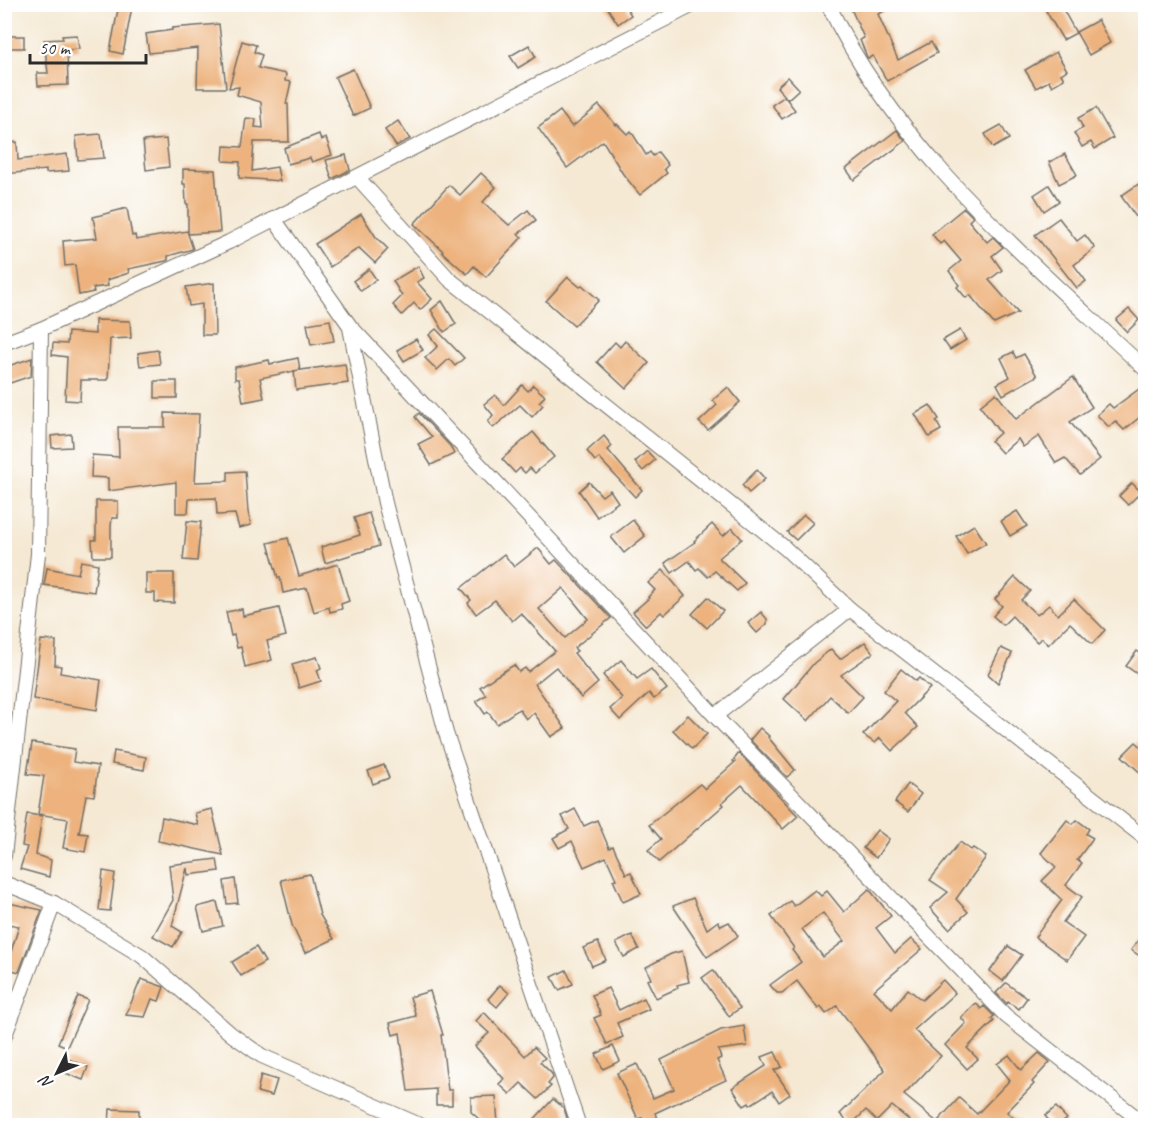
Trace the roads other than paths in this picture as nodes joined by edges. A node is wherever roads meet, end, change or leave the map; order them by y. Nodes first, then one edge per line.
1 (695, 4) edge
2 (828, 4) edge
3 (357, 177) junction
4 (274, 219) junction
5 (350, 326) junction
6 (41, 329) junction
7 (4, 343) edge
8 (1146, 370) edge
9 (850, 609) junction
10 (715, 716) junction
11 (1146, 839) edge
12 (4, 856) edge
13 (4, 884) edge
14 (54, 903) junction
15 (4, 1038) edge
16 (422, 1125) edge
17 (579, 1125) edge
18 (1146, 1125) edge

1 - 3 street
2 - 8 street
3 - 4 street
3 - 9 street
4 - 5 street
4 - 6 street
5 - 10 street
5 - 17 street
6 - 7 street
6 - 12 street
9 - 10 street
9 - 11 street
10 - 18 street
13 - 14 street
14 - 15 street
14 - 16 street

